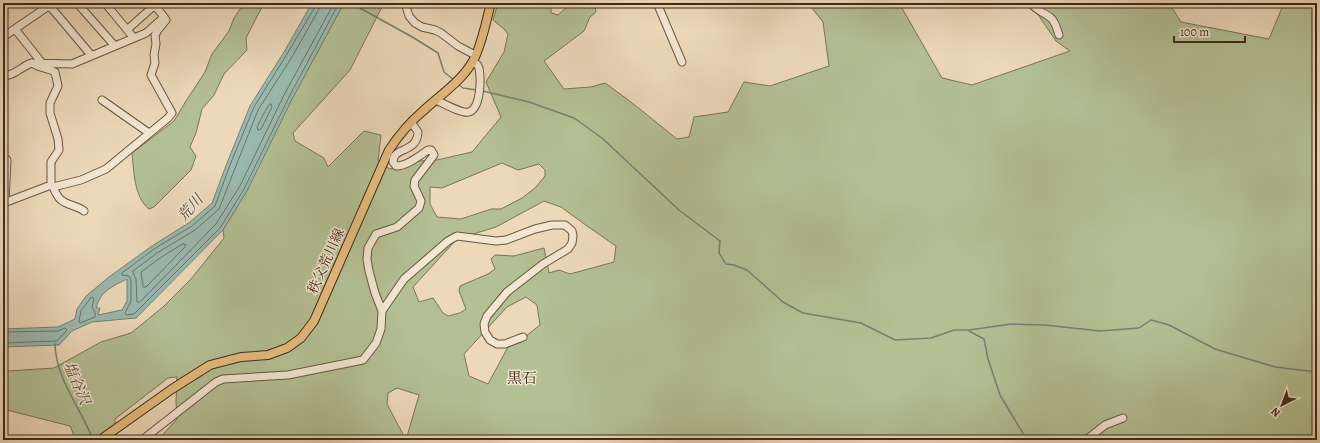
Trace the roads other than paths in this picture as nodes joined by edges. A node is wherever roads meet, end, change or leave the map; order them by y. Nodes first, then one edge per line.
1 (77, 3) edge
2 (105, 3) edge
3 (405, 3) edge
4 (491, 3) edge
5 (657, 3) edge
6 (1031, 3) edge
7 (51, 4) edge
8 (155, 4) edge
9 (164, 17) junction
10 (15, 29) junction
11 (128, 29) junction
12 (1059, 35) dead end
13 (3, 37) edge
14 (133, 37) junction
15 (114, 45) junction
16 (91, 55) junction
17 (474, 58) junction
18 (32, 62) junction
19 (682, 62) dead end
20 (42, 63) junction
21 (3, 75) edge
22 (102, 100) dead end
23 (436, 100) junction
24 (411, 122) junction
25 (148, 134) junction
26 (5, 158) dead end
27 (52, 186) junction
28 (4, 202) edge
29 (84, 211) dead end
30 (382, 311) junction
31 (523, 337) dead end
32 (1123, 418) dead end
33 (102, 439) edge
34 (142, 440) edge
35 (1086, 440) edge

1 - 15 street
2 - 11 street
3 - 17 street
4 - 17 main road, 秩父荒川線
5 - 19 street
6 - 12 street
7 - 10 street
7 - 16 street
8 - 9 street
8 - 11 street
9 - 14 street
9 - 25 street
10 - 13 street
10 - 20 street
11 - 14 street
14 - 15 street
15 - 16 street
16 - 20 street
17 - 23 main road, 秩父荒川線
17 - 23 street
18 - 20 street
18 - 21 street
18 - 27 street
22 - 25 street
23 - 24 main road, 秩父荒川線
24 - 30 street
24 - 33 main road, 秩父荒川線
25 - 27 street
26 - 28 street
27 - 28 street
27 - 29 street
30 - 31 street
30 - 34 street
32 - 35 street

